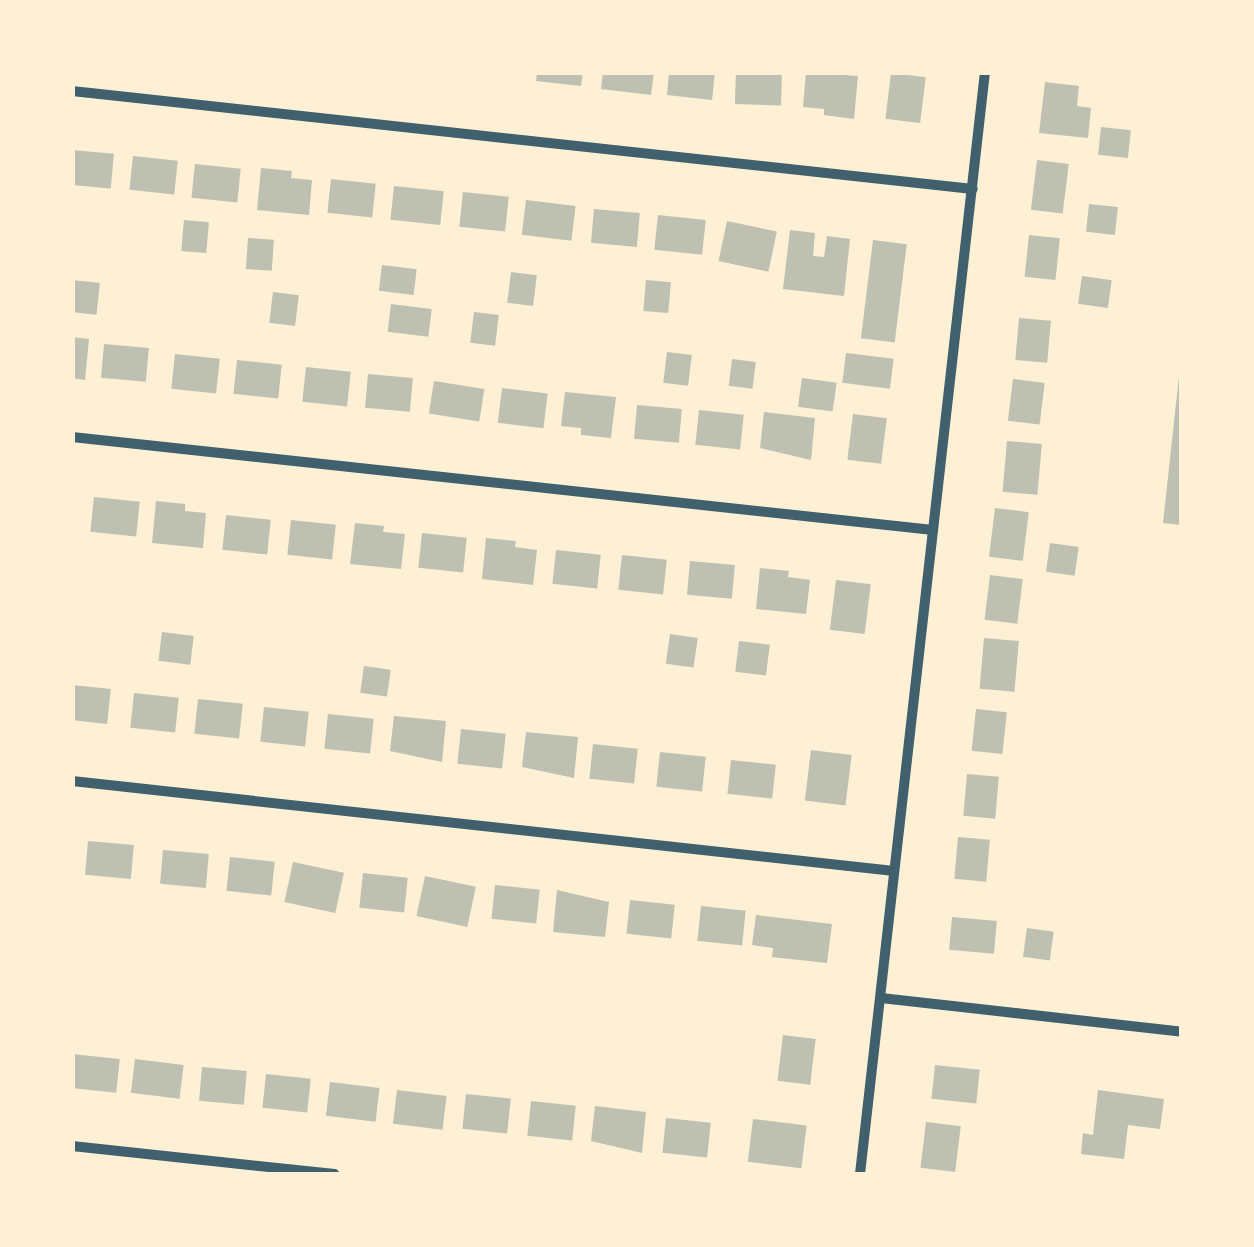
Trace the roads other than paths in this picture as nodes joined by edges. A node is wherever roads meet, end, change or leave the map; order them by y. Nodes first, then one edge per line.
1 (984, 72) edge
2 (72, 91) edge
3 (973, 188) junction
4 (72, 437) edge
5 (932, 530) junction
6 (72, 781) edge
7 (894, 871) junction
8 (881, 998) junction
9 (1182, 1032) edge
10 (72, 1146) edge
11 (334, 1174) edge
12 (860, 1174) edge

1 - 3 street
2 - 3 street
3 - 5 street
4 - 5 street
5 - 7 street
6 - 7 street
7 - 8 street
8 - 9 street
8 - 12 street
10 - 11 street

